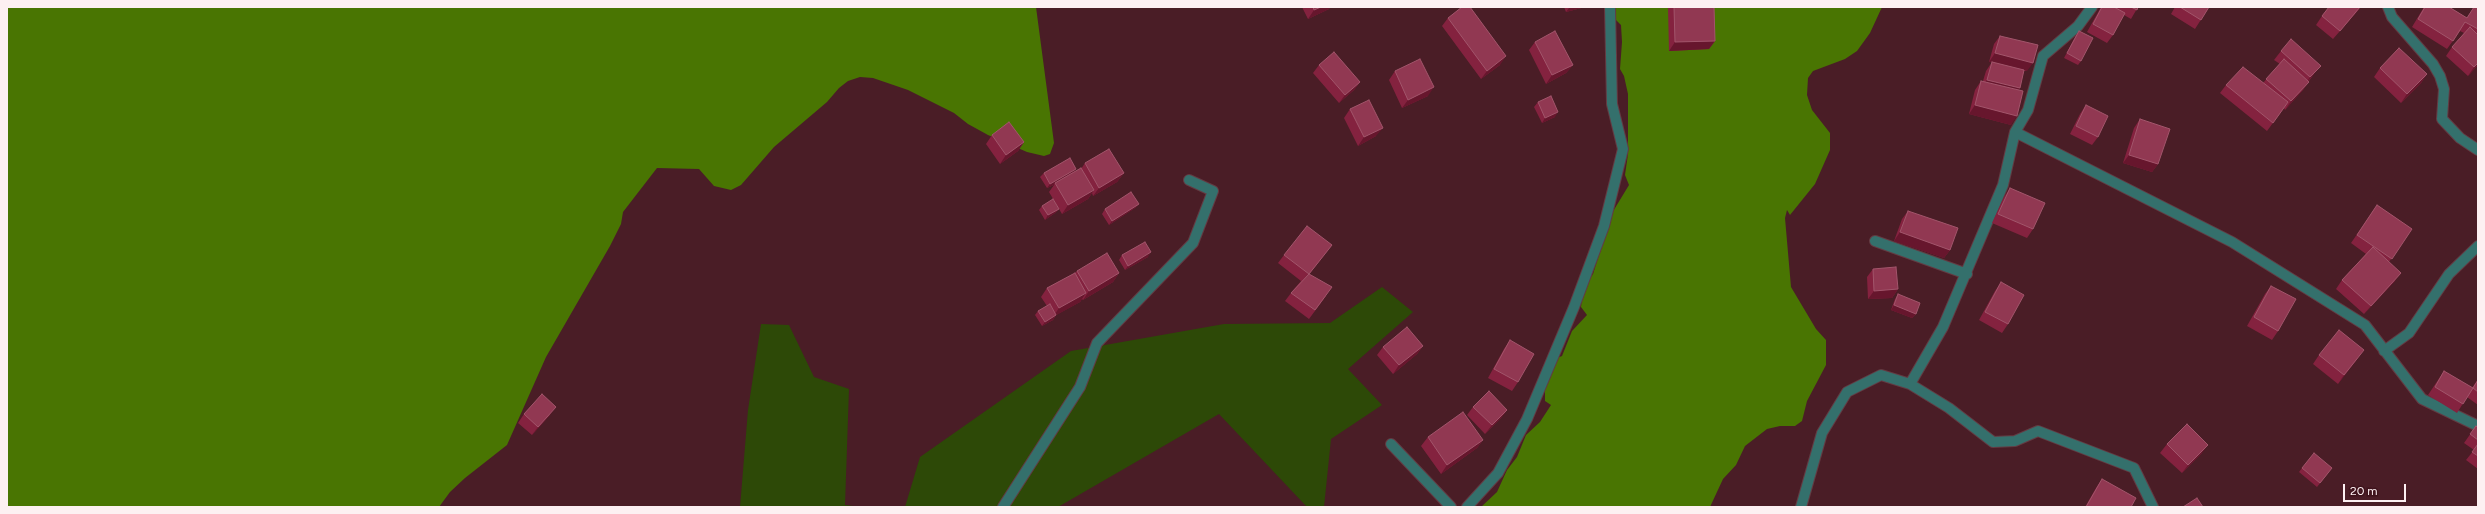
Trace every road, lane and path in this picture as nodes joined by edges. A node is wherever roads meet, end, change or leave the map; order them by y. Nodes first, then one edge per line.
1 (1610, 7) edge
2 (2092, 7) edge
3 (2388, 7) edge
4 (2015, 132) junction
5 (2478, 150) edge
6 (1189, 180) dead end
7 (1874, 241) dead end
8 (2478, 246) edge
9 (1967, 274) junction
10 (2384, 351) junction
11 (1910, 384) junction
12 (2478, 426) edge
13 (1391, 444) dead end
14 (1003, 507) edge
15 (1451, 507) edge
16 (1466, 507) edge
17 (1801, 507) edge
18 (2153, 507) edge

1 - 16 street
2 - 4 street
3 - 5 street
4 - 9 street
4 - 10 street
6 - 14 street
7 - 9 street
8 - 10 street
9 - 11 street
10 - 12 street
11 - 17 street
11 - 18 street
13 - 15 street

